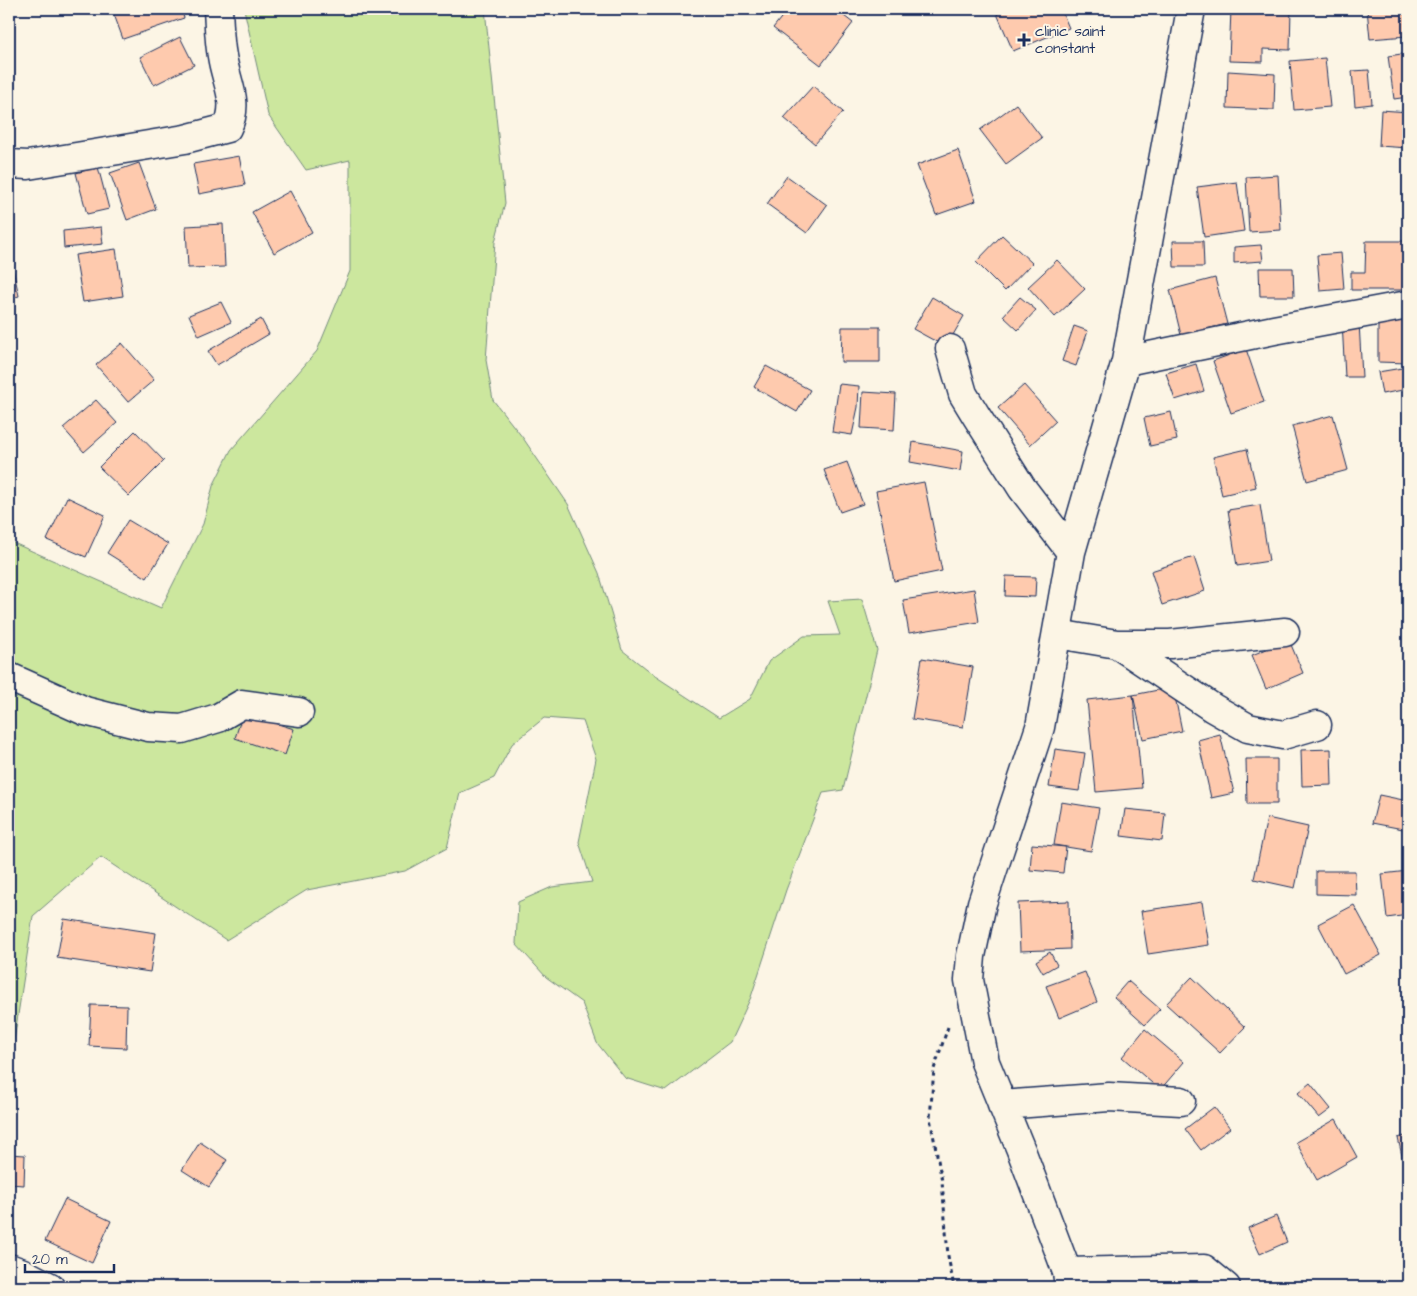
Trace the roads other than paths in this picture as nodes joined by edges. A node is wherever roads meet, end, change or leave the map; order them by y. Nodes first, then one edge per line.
1 (218, 9) edge
2 (1191, 9) edge
3 (9, 164) edge
4 (1408, 305) edge
5 (950, 349) dead end
6 (1126, 360) junction
7 (1071, 552) junction
8 (1285, 632) dead end
9 (1057, 634) junction
10 (1117, 644) junction
11 (9, 677) edge
12 (298, 712) dead end
13 (1317, 726) dead end
14 (1181, 1101) dead end
15 (1002, 1105) junction
16 (9, 1268) edge
17 (1068, 1280) edge
18 (50, 1287) edge
19 (1226, 1287) edge

1 - 3 street
2 - 6 street
4 - 6 street
5 - 7 street
6 - 7 street
7 - 9 street
8 - 10 street
9 - 10 street
9 - 15 street
10 - 13 street
11 - 12 street
14 - 15 street
15 - 17 street
16 - 18 street
17 - 19 street

